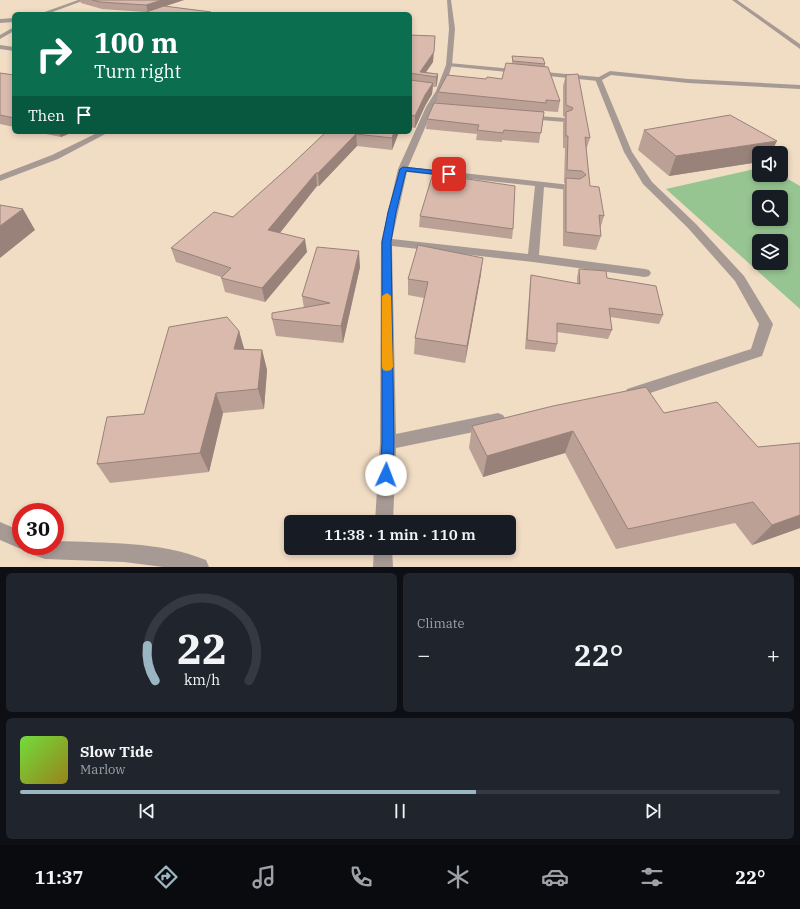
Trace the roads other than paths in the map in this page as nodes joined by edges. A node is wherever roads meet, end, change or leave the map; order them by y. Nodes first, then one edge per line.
1 (83, 0) edge
2 (449, 0) edge
3 (734, 0) edge
4 (48, 12) edge
5 (12, 20) edge
6 (0, 21) edge
7 (12, 30) edge
8 (0, 37) edge
9 (0, 47) edge
10 (800, 47) edge
11 (12, 49) edge
12 (449, 65) junction
13 (598, 79) junction
14 (800, 87) edge
15 (520, 116) edge
16 (565, 120) edge
17 (101, 134) edge
18 (403, 169) junction
19 (0, 178) edge
20 (540, 184) junction
21 (576, 188) edge
22 (386, 242) junction
23 (533, 258) junction
24 (645, 273) dead end
25 (624, 394) edge
26 (510, 418) edge
27 (388, 443) junction
28 (384, 515) edge
29 (0, 531) edge
30 (12, 536) edge
31 (64, 551) edge
32 (383, 555) edge
33 (199, 567) edge
34 (383, 567) edge

1 - 4 street
2 - 12 street
3 - 10 street
5 - 6 street
7 - 8 street
9 - 11 street
12 - 13 street
12 - 18 street
13 - 14 street
13 - 25 street
15 - 16 street
17 - 19 street
18 - 20 street
18 - 22 street
20 - 21 street
20 - 23 street
22 - 23 street
22 - 27 street
23 - 24 street
26 - 27 street
27 - 28 street
29 - 30 street
31 - 33 street
32 - 34 street

